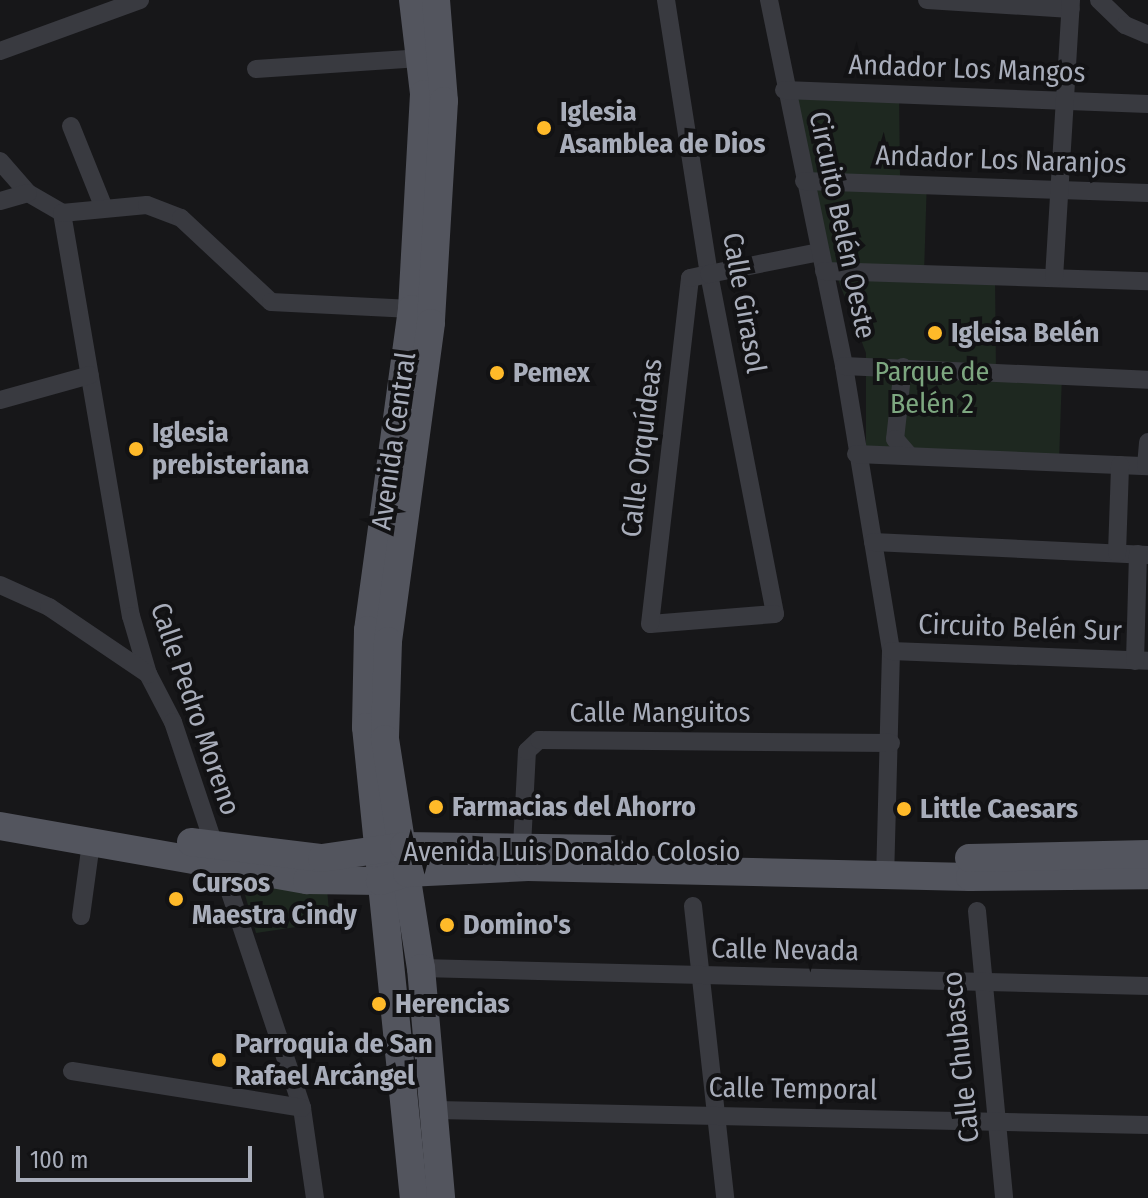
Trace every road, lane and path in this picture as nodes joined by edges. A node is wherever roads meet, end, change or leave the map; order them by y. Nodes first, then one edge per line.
1 (140, 0) edge
2 (413, 0) edge
3 (436, 0) edge
4 (666, 0) edge
5 (769, 0) edge
6 (927, 0) edge
7 (1099, 0) edge
8 (1071, 5) edge
9 (1148, 35) edge
10 (0, 51) edge
11 (420, 58) junction
12 (256, 69) dead end
13 (784, 90) junction
14 (1065, 101) junction
15 (1148, 104) edge
16 (71, 126) dead end
17 (0, 161) edge
18 (804, 181) junction
19 (1059, 188) junction
20 (28, 193) junction
21 (1148, 193) edge
22 (0, 201) edge
23 (104, 208) junction
24 (62, 213) junction
25 (822, 262) junction
26 (709, 274) junction
27 (1054, 278) junction
28 (1148, 281) edge
29 (412, 309) junction
30 (844, 366) junction
31 (903, 367) junction
32 (90, 375) junction
33 (1148, 380) edge
34 (0, 400) edge
35 (1148, 442) edge
36 (856, 454) junction
37 (908, 454) junction
38 (1120, 465) junction
39 (1147, 466) edge
40 (873, 542) junction
41 (1117, 553) junction
42 (1143, 554) edge
43 (0, 585) edge
44 (650, 624) joint
45 (891, 651) junction
46 (1141, 661) edge
47 (148, 674) junction
48 (891, 743) junction
49 (0, 807) edge
50 (0, 826) edge
51 (91, 843) junction
52 (522, 846) junction
53 (1148, 854) edge
54 (215, 856) junction
55 (392, 864) junction
56 (885, 866) junction
57 (1148, 875) edge
58 (693, 906) dead end
59 (977, 911) dead end
60 (81, 916) dead end
61 (421, 968) junction
62 (700, 975) junction
63 (981, 982) junction
64 (1148, 986) edge
65 (72, 1071) dead end
66 (302, 1108) junction
67 (436, 1110) junction
68 (716, 1115) junction
69 (996, 1122) junction
70 (1148, 1125) edge
71 (315, 1198) edge
72 (414, 1198) edge
73 (441, 1198) edge
74 (725, 1198) edge
75 (1004, 1198) edge

1 - 10 street
2 - 11 main road, Avenida Central
3 - 55 main road, Avenida Central
4 - 26 street, Calle Girasol
5 - 13 street, Circuito Belén Oeste
6 - 8 street
7 - 9 street
8 - 14 street
11 - 12 street
11 - 29 main road, Avenida Central
13 - 14 street, Andador Los Mangos
13 - 18 street, Circuito Belén Oeste
14 - 15 street, Andador Los Mangos
14 - 19 street
16 - 23 street
17 - 20 street
18 - 19 street, Andador Los Naranjos
18 - 25 street, Circuito Belén Oeste
19 - 21 street, Andador Los Naranjos
19 - 27 street
20 - 22 street
20 - 24 street
23 - 24 street
23 - 29 street
24 - 32 street, Calle Pedro Moreno
25 - 26 street
25 - 27 street
25 - 30 street, Circuito Belén Oeste
26 - 44 street, Calle Orquídeas
26 - 44 street, Calle Girasol
27 - 28 street
29 - 55 main road, Avenida Central
30 - 31 street
30 - 36 street, Circuito Belén Oeste
31 - 33 street
31 - 37 street
32 - 34 street
32 - 47 street, Calle Pedro Moreno
35 - 39 street
36 - 37 street
36 - 40 street, Circuito Belén Oeste
37 - 38 street
38 - 39 street
38 - 41 street
40 - 41 street
40 - 45 street, Circuito Belén Oeste
41 - 42 street
42 - 46 street
43 - 47 street
45 - 46 street, Circuito Belén Sur
45 - 48 street, Circuito Belén Oeste
47 - 54 street, Calle Pedro Moreno
48 - 52 street, Calle Manguitos
48 - 56 street, Circuito Belén Oeste
49 - 54 main road, Avenida Luis Donaldo Colosio
50 - 51 main road
51 - 54 main road
51 - 60 street
52 - 55 main road, Avenida Luis Donaldo Colosio
52 - 56 main road, Avenida Luis Donaldo Colosio
53 - 56 main road, Avenida Luis Donaldo Colosio
54 - 55 main road, Avenida Luis Donaldo Colosio
54 - 66 street, Calle Pedro Moreno
55 - 56 main road
55 - 61 main road
55 - 72 main road
56 - 57 main road
58 - 62 street
59 - 63 street, Calle Chubasco
61 - 62 street, Calle Nevada
61 - 67 main road
62 - 63 street, Calle Nevada
62 - 68 street
63 - 64 street, Calle Nevada
63 - 69 street, Calle Chubasco
65 - 66 street
66 - 71 street, Calle Pedro Moreno
67 - 68 street, Calle Temporal
67 - 73 main road
68 - 69 street, Calle Temporal
68 - 74 street
69 - 70 street, Calle Temporal
69 - 75 street, Calle Chubasco

